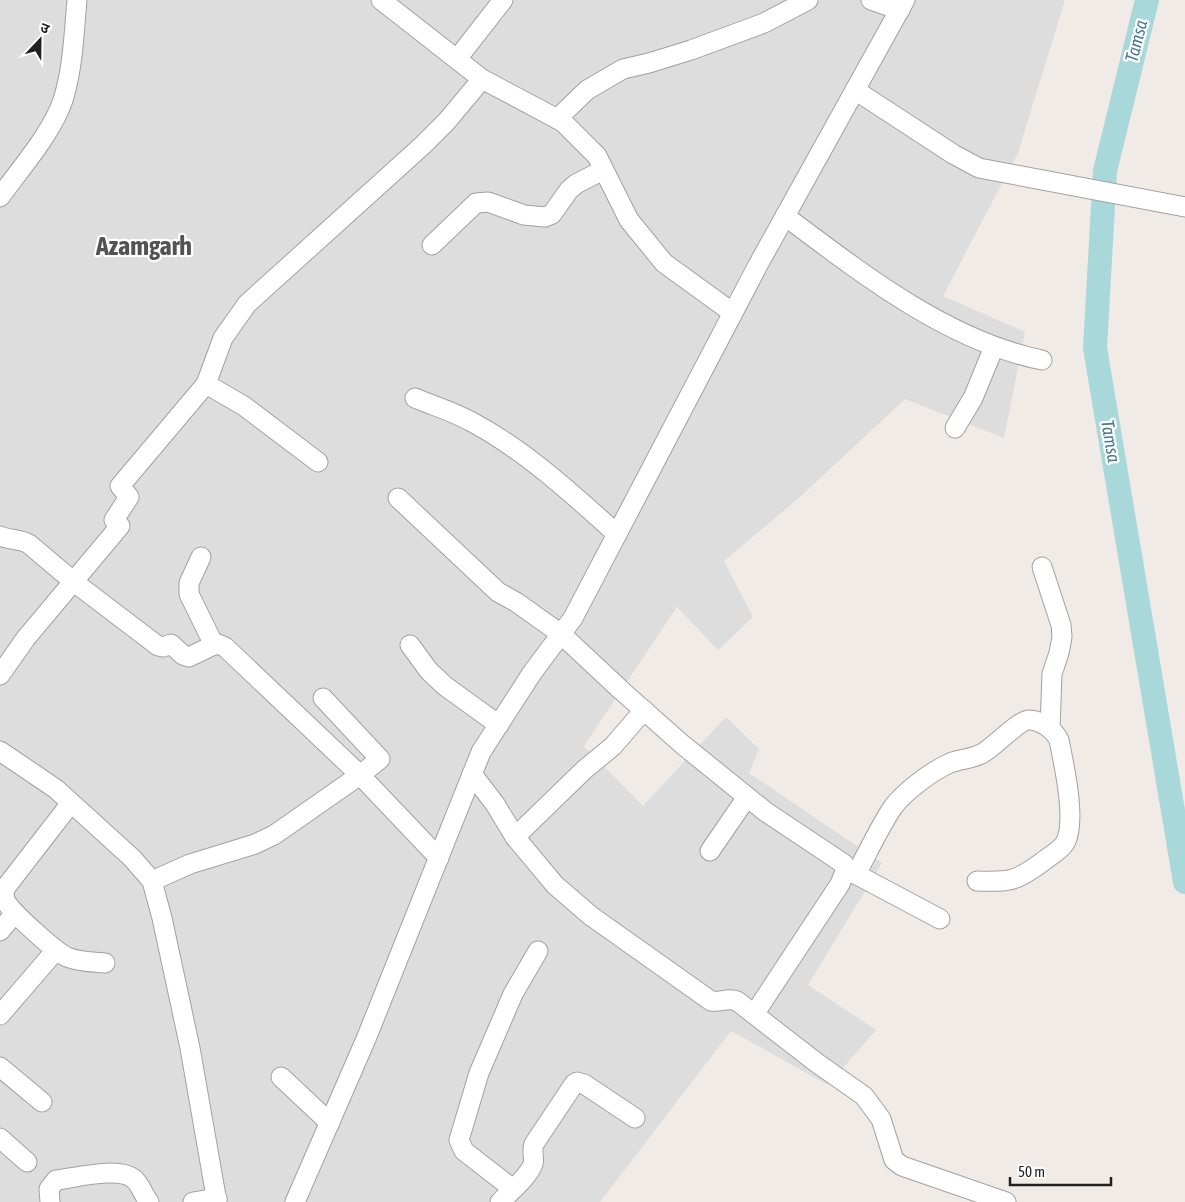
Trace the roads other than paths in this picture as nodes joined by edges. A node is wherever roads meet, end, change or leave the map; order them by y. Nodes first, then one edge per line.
1 (77, 0) edge
2 (381, 0) edge
3 (503, 0) edge
4 (808, 0) edge
5 (871, 0) edge
6 (902, 5) edge
7 (457, 59) junction
8 (482, 79) junction
9 (855, 90) junction
10 (557, 118) junction
11 (603, 170) junction
12 (0, 197) edge
13 (1185, 207) edge
14 (785, 216) junction
15 (432, 245) dead end
16 (733, 313) junction
17 (994, 346) junction
18 (1042, 360) dead end
19 (206, 384) junction
20 (415, 398) dead end
21 (956, 428) dead end
22 (318, 462) dead end
23 (398, 498) dead end
24 (617, 534) junction
25 (0, 536) edge
26 (201, 557) dead end
27 (1042, 567) dead end
28 (74, 582) junction
29 (561, 634) junction
30 (214, 645) junction
31 (410, 645) dead end
32 (0, 675) edge
33 (323, 698) dead end
34 (644, 710) junction
35 (499, 725) junction
36 (1050, 728) junction
37 (0, 751) edge
38 (472, 774) junction
39 (360, 775) junction
40 (747, 797) junction
41 (71, 803) junction
42 (515, 837) junction
43 (710, 851) dead end
44 (439, 858) junction
45 (851, 871) junction
46 (152, 881) junction
47 (976, 881) dead end
48 (16, 913) junction
49 (940, 919) dead end
50 (0, 931) edge
51 (56, 950) junction
52 (538, 952) dead end
53 (105, 962) dead end
54 (755, 1013) junction
55 (0, 1015) edge
56 (4, 1077) edge
57 (281, 1078) dead end
58 (42, 1102) dead end
59 (634, 1118) dead end
60 (330, 1123) junction
61 (0, 1138) edge
62 (27, 1162) dead end
63 (506, 1196) edge
64 (217, 1200) edge
65 (50, 1202) edge
66 (149, 1202) edge
67 (192, 1202) edge
68 (295, 1202) edge
69 (1006, 1202) edge

1 - 12 street
2 - 7 street
3 - 7 street
4 - 10 street
5 - 6 street
6 - 9 street
7 - 8 street
8 - 10 street
8 - 19 street
9 - 13 street
9 - 14 street
10 - 11 street
11 - 15 street
11 - 16 street
14 - 16 street
14 - 17 street
16 - 24 street
17 - 18 street
17 - 21 street
19 - 22 street
19 - 28 street
20 - 24 street
23 - 29 street
24 - 29 street
25 - 28 street
26 - 30 street
27 - 36 street
28 - 30 street
28 - 32 street
29 - 34 street
29 - 35 street
30 - 39 street
31 - 35 street
33 - 39 street
34 - 40 street
34 - 42 street
35 - 38 street
36 - 45 street
36 - 47 street
37 - 41 street
38 - 42 street
38 - 44 street
39 - 44 street
39 - 46 street
40 - 43 street
40 - 45 street
41 - 46 street
41 - 48 street
42 - 54 street
44 - 60 street
45 - 49 street
45 - 54 street
46 - 64 street
48 - 50 street
48 - 51 street
51 - 53 street
51 - 55 street
52 - 63 street
54 - 69 street
56 - 58 street
57 - 60 street
59 - 63 street
60 - 68 street
61 - 62 street
64 - 67 street
65 - 66 street

